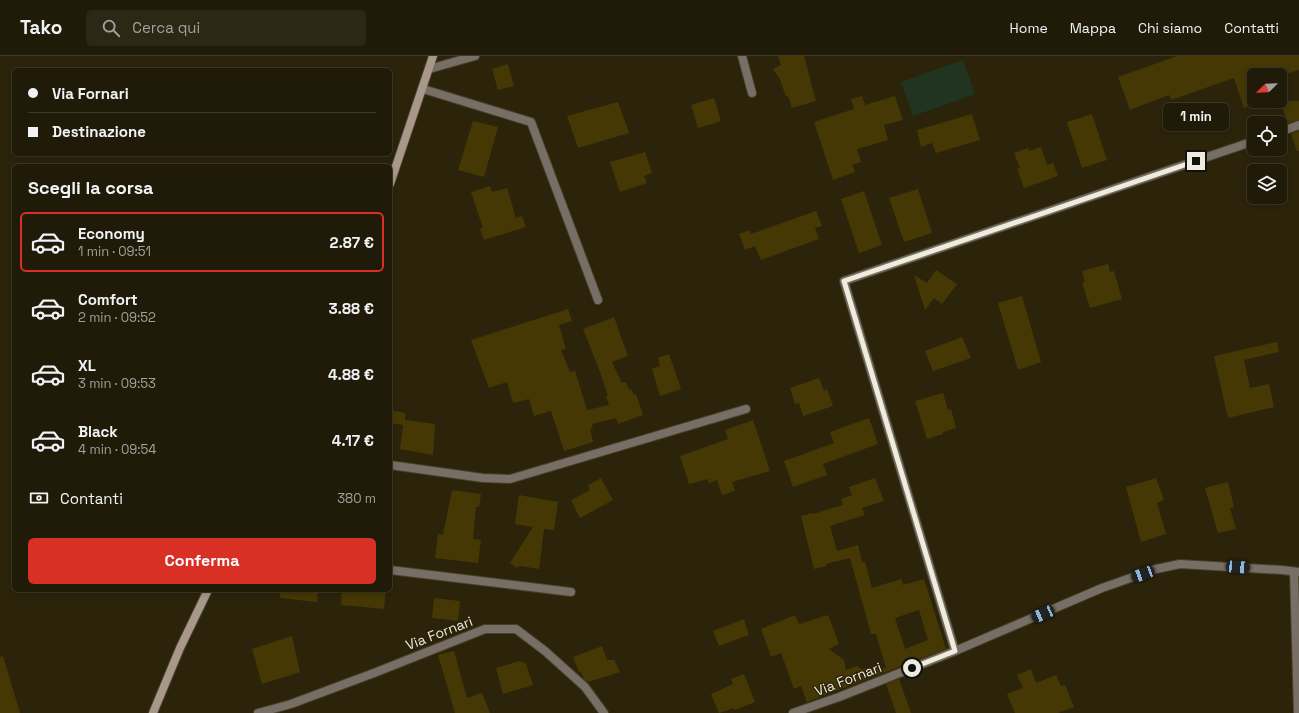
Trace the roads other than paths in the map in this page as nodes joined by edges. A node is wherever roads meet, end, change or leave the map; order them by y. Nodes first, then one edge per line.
1 (433, 56) edge
2 (475, 56) edge
3 (742, 56) edge
4 (429, 69) junction
5 (423, 89) junction
6 (752, 93) dead end
7 (1299, 125) edge
8 (1287, 129) edge
9 (1247, 143) edge
10 (392, 178) edge
11 (598, 300) dead end
12 (746, 408) dead end
13 (392, 465) edge
14 (392, 570) edge
15 (1297, 572) edge
16 (207, 592) edge
17 (571, 592) dead end
18 (955, 651) junction
19 (154, 713) edge
20 (258, 713) edge
21 (604, 713) edge
22 (792, 713) edge
23 (1298, 713) edge

1 - 4 street
2 - 4 street
3 - 6 street
4 - 5 street
5 - 10 street
5 - 11 street
7 - 8 street
9 - 18 street
12 - 13 street
14 - 17 street
15 - 18 street, Via Fornari
15 - 23 street
16 - 19 street
18 - 22 street, Via Fornari
20 - 21 street, Via Fornari

